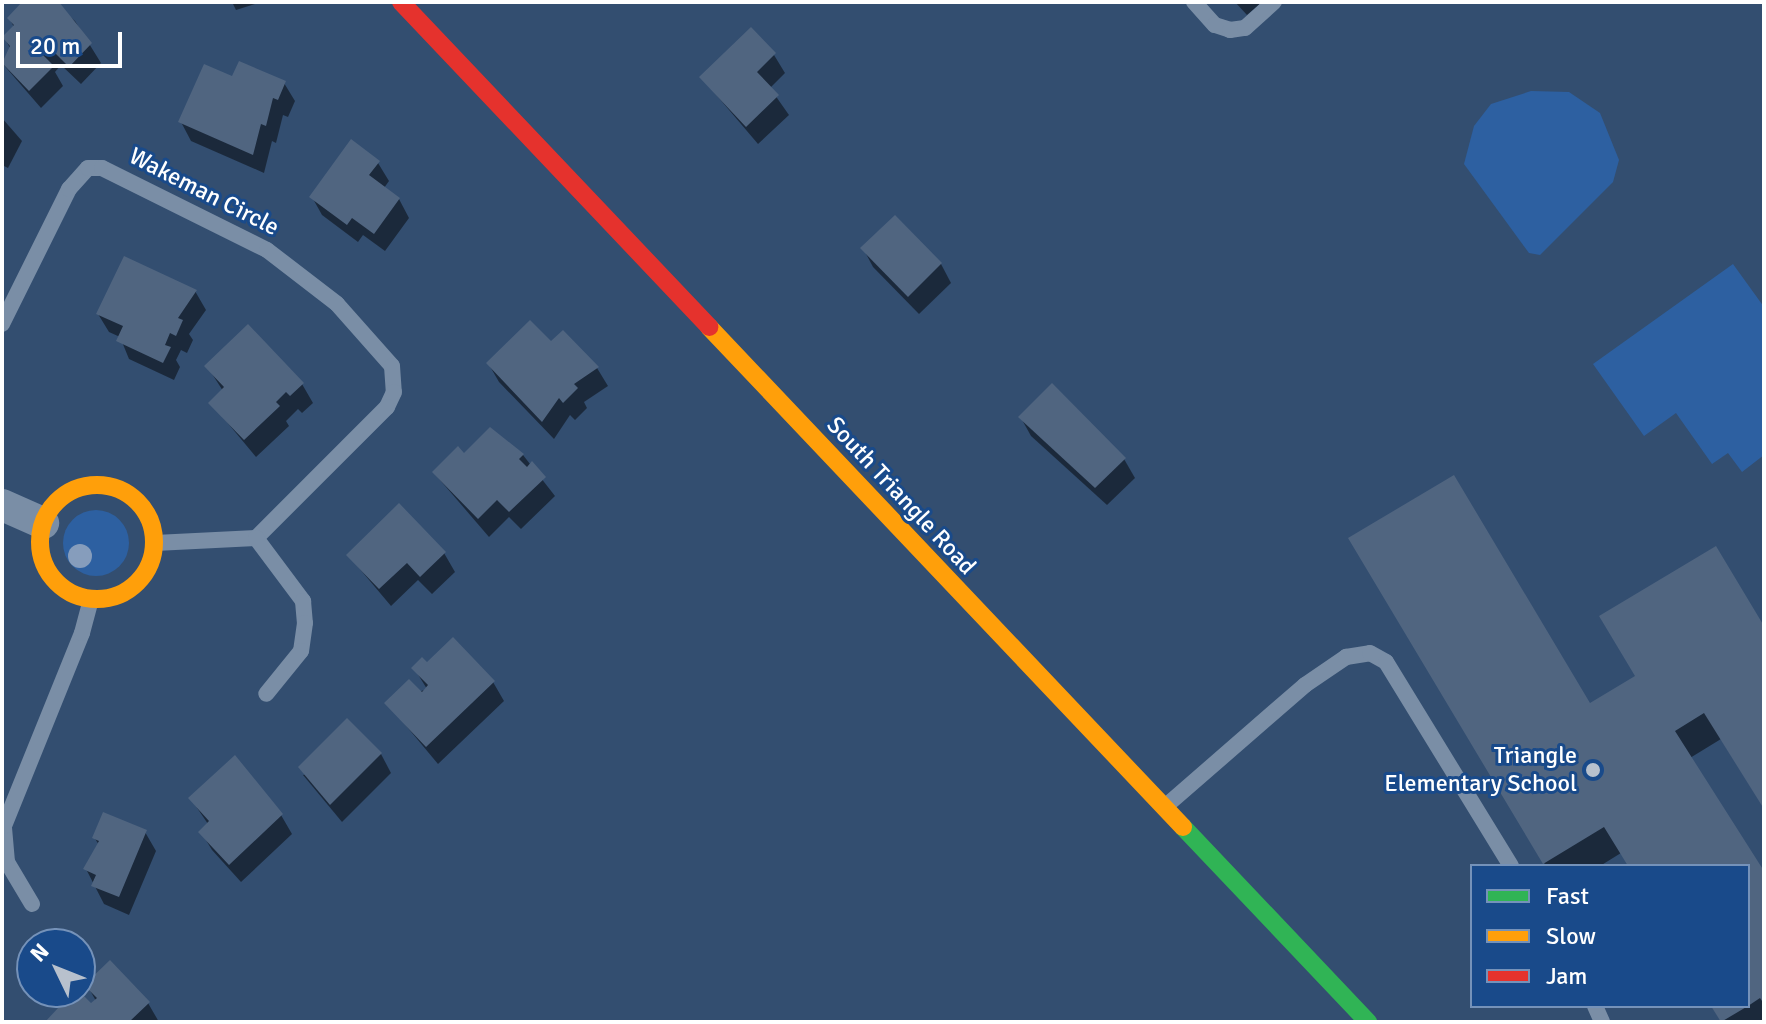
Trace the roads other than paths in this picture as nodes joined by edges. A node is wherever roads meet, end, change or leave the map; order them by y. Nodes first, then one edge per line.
1 (401, 2) edge
2 (1194, 2) edge
3 (1274, 2) edge
4 (2, 324) edge
5 (2, 505) edge
6 (43, 523) junction
7 (256, 538) junction
8 (155, 543) junction
9 (91, 599) junction
10 (266, 694) dead end
11 (1164, 807) junction
12 (1510, 864) edge
13 (32, 904) dead end
14 (1368, 1022) edge

1 - 11 street, South Triangle Road
2 - 3 lane
4 - 7 lane, Wakeman Circle
5 - 6 street
6 - 8 street
6 - 9 street
7 - 8 lane
7 - 10 lane
8 - 9 street
9 - 13 lane
11 - 12 lane
11 - 14 street, South Triangle Road

